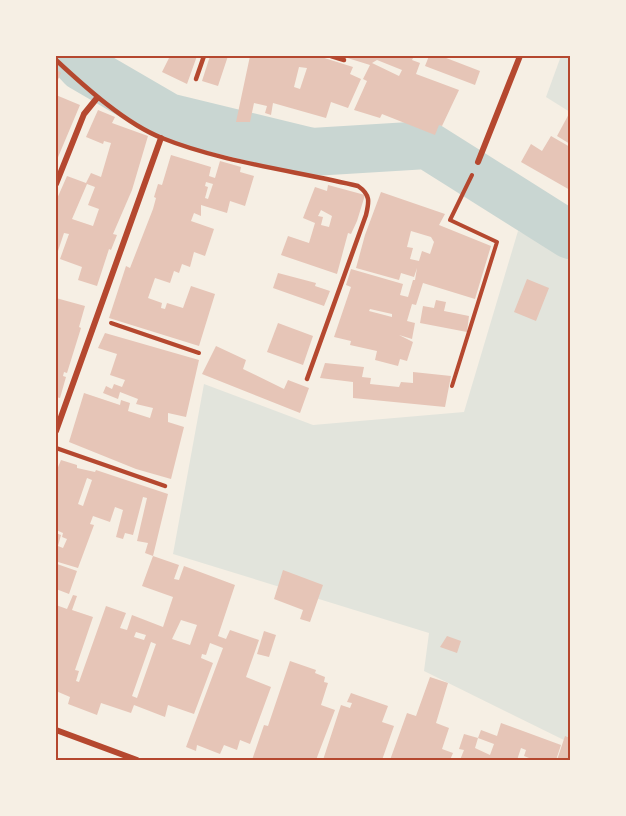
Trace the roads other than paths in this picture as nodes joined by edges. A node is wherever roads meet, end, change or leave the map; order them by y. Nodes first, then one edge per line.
1 (204, 56) edge
2 (331, 56) edge
3 (520, 56) edge
4 (56, 60) edge
5 (344, 60) dead end
6 (196, 79) dead end
7 (97, 98) junction
8 (161, 138) junction
9 (478, 162) dead end
10 (56, 184) edge
11 (307, 379) dead end
12 (59, 413) edge
13 (56, 431) edge
14 (56, 448) edge
15 (165, 486) dead end
16 (56, 730) edge
17 (137, 760) edge

1 - 6 lane
2 - 5 lane
3 - 9 street
4 - 7 lane
7 - 8 lane
7 - 10 street
8 - 11 lane
8 - 12 street
12 - 13 street
14 - 15 lane
16 - 17 street

